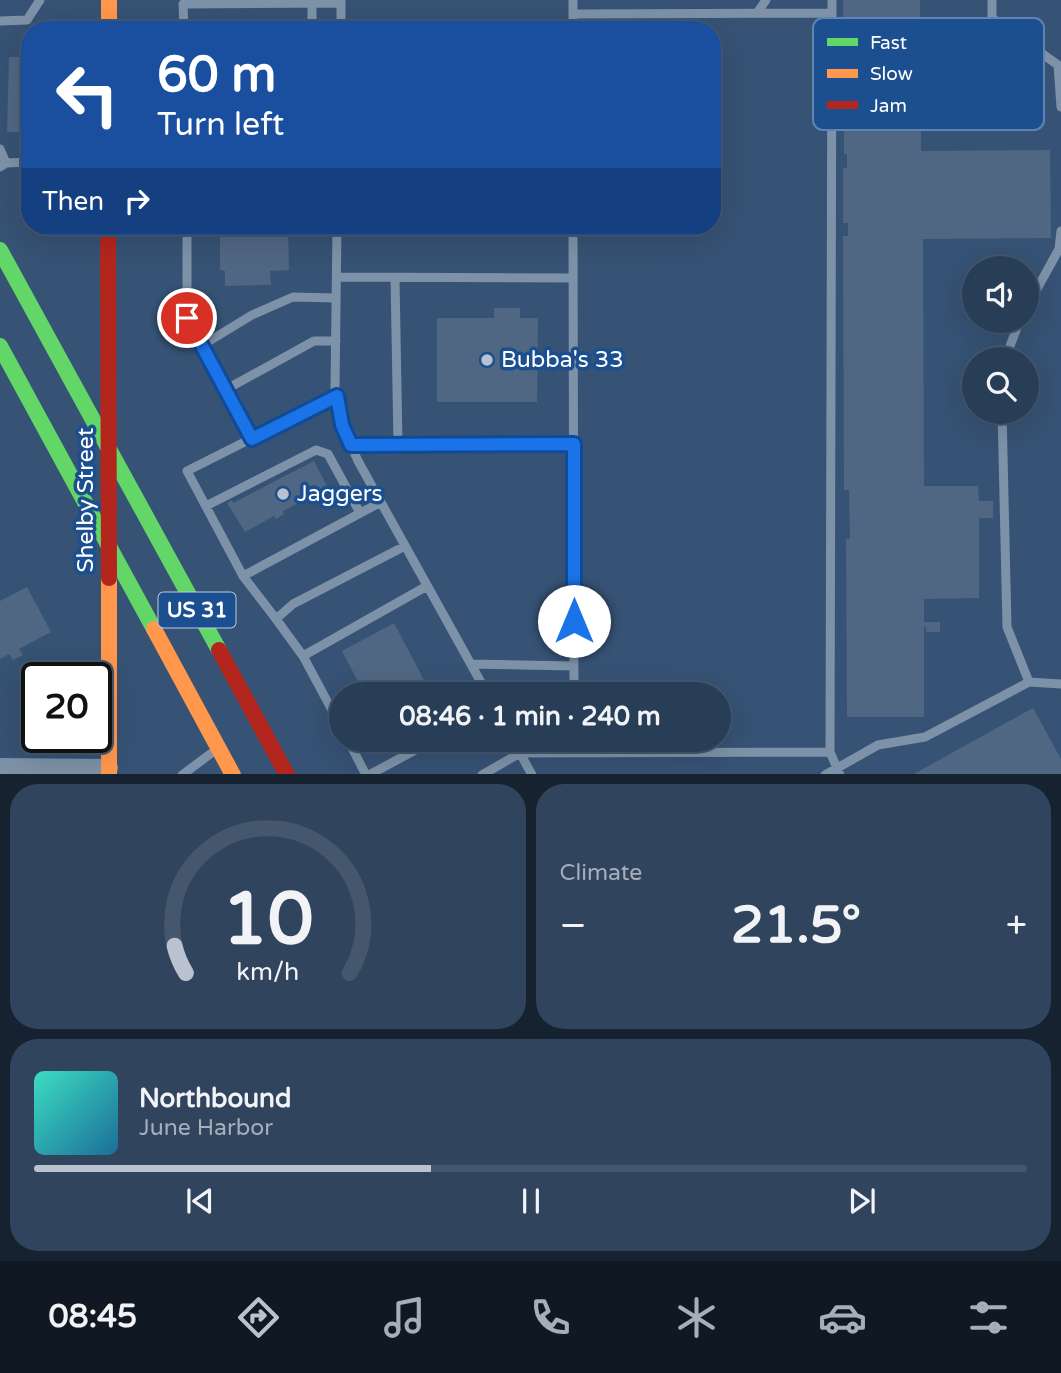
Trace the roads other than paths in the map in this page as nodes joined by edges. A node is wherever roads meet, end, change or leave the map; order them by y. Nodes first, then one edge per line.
1 (40, 0) edge
2 (109, 0) edge
3 (573, 0) edge
4 (766, 0) edge
5 (832, 0) edge
6 (992, 0) edge
7 (341, 1) edge
8 (312, 3) junction
9 (757, 13) junction
10 (832, 13) junction
11 (573, 14) junction
12 (832, 18) edge
13 (992, 18) edge
14 (0, 20) edge
15 (108, 21) edge
16 (184, 21) edge
17 (312, 21) edge
18 (341, 21) edge
19 (573, 21) edge
20 (1044, 54) edge
21 (1061, 107) edge
22 (832, 130) edge
23 (0, 149) edge
24 (21, 163) edge
25 (3, 165) edge
26 (1061, 231) edge
27 (108, 235) edge
28 (187, 235) edge
29 (337, 235) edge
30 (573, 235) edge
31 (0, 250) edge
32 (337, 277) junction
33 (395, 278) junction
34 (573, 278) junction
35 (1039, 285) edge
36 (337, 298) junction
37 (336, 341) junction
38 (0, 346) edge
39 (201, 346) junction
40 (225, 390) junction
41 (337, 396) junction
42 (1002, 424) edge
43 (252, 439) junction
44 (574, 444) junction
45 (351, 445) junction
46 (398, 445) junction
47 (108, 446) junction
48 (381, 502) junction
49 (206, 506) junction
50 (360, 513) junction
51 (405, 546) junction
52 (109, 547) junction
53 (243, 576) junction
54 (427, 586) junction
55 (276, 619) junction
56 (303, 656) junction
57 (471, 664) junction
58 (574, 666) junction
59 (481, 682) edge
60 (574, 682) edge
61 (1029, 682) junction
62 (1061, 684) edge
63 (329, 705) edge
64 (218, 748) junction
65 (355, 752) edge
66 (411, 752) edge
67 (520, 752) joint
68 (731, 752) edge
69 (830, 752) junction
70 (0, 767) edge
71 (109, 771) edge
72 (838, 771) edge
73 (183, 774) edge
74 (232, 774) edge
75 (286, 774) edge
76 (367, 774) edge
77 (370, 774) edge
78 (484, 774) edge
79 (531, 774) edge

1 - 14 lane
2 - 15 main road
3 - 11 lane
4 - 9 lane
5 - 10 lane
6 - 13 lane
7 - 8 lane
7 - 18 lane
8 - 16 lane
8 - 17 lane
9 - 10 lane
9 - 11 lane
10 - 12 lane
11 - 19 lane
20 - 21 lane
22 - 69 lane
23 - 25 lane
24 - 25 lane
26 - 35 lane
27 - 47 main road, Shelby Street
28 - 39 lane
29 - 32 lane
30 - 34 lane
31 - 47 main road, US 31
32 - 33 lane
32 - 36 lane
33 - 34 lane
33 - 46 lane
34 - 44 lane
36 - 37 lane
36 - 39 lane
37 - 40 lane
37 - 41 lane
38 - 52 main road, US 31
39 - 40 lane
40 - 43 lane
41 - 43 lane
41 - 45 lane
42 - 61 lane
43 - 49 lane
44 - 46 lane
44 - 58 lane
45 - 46 lane
45 - 48 lane
47 - 52 main road, Shelby Street
47 - 75 main road, US 31
48 - 50 lane
48 - 51 lane
49 - 50 lane
49 - 53 lane
50 - 53 lane
51 - 54 lane
51 - 55 lane
52 - 64 main road, US 31
52 - 71 main road, Shelby Street
53 - 55 lane
54 - 56 lane
54 - 57 lane
55 - 56 lane
56 - 63 lane
57 - 58 lane
57 - 59 lane
58 - 60 lane
61 - 62 lane
61 - 72 lane
64 - 73 lane
64 - 74 main road, US 31
65 - 76 lane
66 - 77 lane
67 - 78 lane
67 - 79 lane
68 - 69 lane
69 - 72 lane
70 - 71 street

